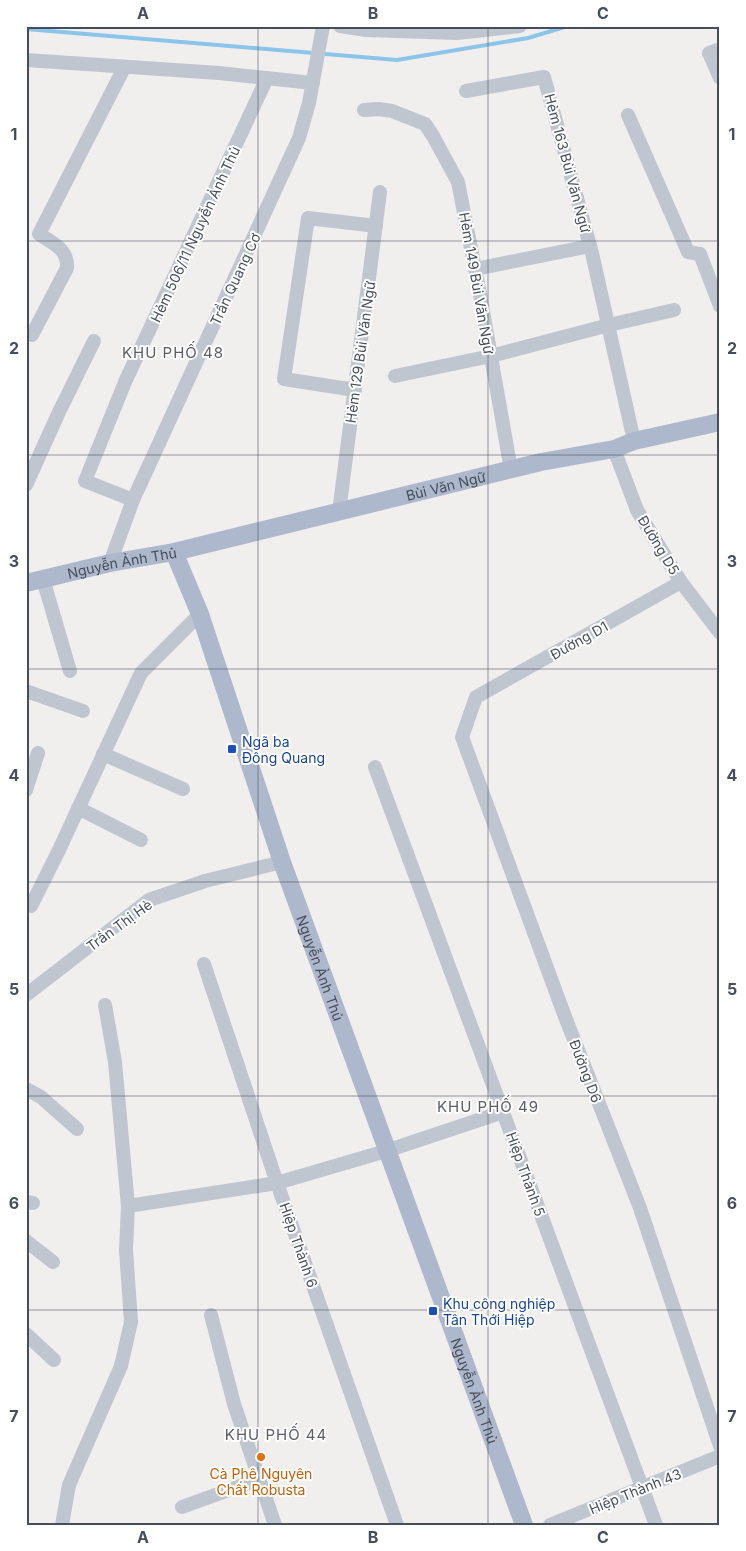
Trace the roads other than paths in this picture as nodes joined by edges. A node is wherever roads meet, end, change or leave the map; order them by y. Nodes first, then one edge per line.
1 (340, 26) edge
2 (520, 26) edge
3 (462, 29) edge
4 (322, 30) edge
5 (720, 49) edge
6 (26, 60) edge
7 (124, 68) junction
8 (268, 78) junction
9 (314, 78) junction
10 (720, 78) edge
11 (466, 91) dead end
12 (364, 110) dead end
13 (628, 115) dead end
14 (380, 192) dead end
15 (376, 226) junction
16 (590, 246) junction
17 (475, 269) junction
18 (720, 306) edge
19 (674, 310) dead end
20 (609, 325) junction
21 (32, 335) dead end
22 (94, 340) dead end
23 (491, 356) junction
24 (395, 376) dead end
25 (355, 390) junction
26 (720, 422) edge
27 (634, 441) junction
28 (614, 449) junction
29 (511, 470) junction
30 (26, 485) edge
31 (133, 500) junction
32 (338, 512) junction
33 (174, 552) junction
34 (110, 563) junction
35 (34, 581) edge
36 (682, 582) junction
37 (200, 614) junction
38 (720, 633) edge
39 (70, 671) dead end
40 (26, 691) edge
41 (476, 697) joint
42 (83, 712) dead end
43 (38, 753) dead end
44 (103, 754) junction
45 (375, 768) dead end
46 (183, 789) dead end
47 (26, 790) edge
48 (78, 808) junction
49 (142, 840) dead end
50 (282, 862) junction
51 (30, 906) dead end
52 (204, 964) dead end
53 (26, 995) edge
54 (105, 1005) dead end
55 (26, 1089) edge
56 (503, 1112) junction
57 (77, 1129) dead end
58 (386, 1151) junction
59 (277, 1183) junction
60 (128, 1206) junction
61 (26, 1241) edge
62 (53, 1262) dead end
63 (211, 1315) dead end
64 (26, 1334) edge
65 (54, 1360) dead end
66 (720, 1446) edge
67 (720, 1456) edge
68 (259, 1479) junction
69 (643, 1488) junction
70 (182, 1507) dead end
71 (62, 1525) edge
72 (275, 1525) edge
73 (397, 1525) edge
74 (524, 1525) edge
75 (550, 1525) edge
76 (656, 1525) edge

1 - 3 street
2 - 3 street
4 - 9 street, Trần Quang Cơ
5 - 10 street
6 - 7 street
7 - 8 street
7 - 21 street
8 - 9 street
8 - 31 street, Hẻm 506/11 Nguyễn Ảnh Thủ
9 - 31 street, Trần Quang Cơ
11 - 16 street, Hẻm 163 Bùi Văn Ngữ
12 - 17 street, Hẻm 149 Bùi Văn Ngữ
13 - 18 street
14 - 15 street, Hẻm 129 Bùi Văn Ngữ
15 - 25 street, Hẻm 129 Bùi Văn Ngữ
15 - 25 street
16 - 17 street
16 - 20 street, Hẻm 163 Bùi Văn Ngữ
17 - 23 street, Hẻm 149 Bùi Văn Ngữ
19 - 20 street
20 - 23 street
20 - 27 street, Hẻm 163 Bùi Văn Ngữ
22 - 30 street
23 - 24 street
23 - 29 street, Hẻm 149 Bùi Văn Ngữ
25 - 32 street, Hẻm 129 Bùi Văn Ngữ
26 - 27 main road, Bùi Văn Ngữ
27 - 28 main road, Bùi Văn Ngữ
28 - 29 main road, Bùi Văn Ngữ
28 - 36 street, Đường D5
29 - 32 main road, Bùi Văn Ngữ
31 - 34 street, Trần Quang Cơ
32 - 33 main road, Bùi Văn Ngữ
33 - 34 main road, Nguyễn Ảnh Thủ
33 - 37 main road, Nguyễn Ảnh Thủ
34 - 35 main road, Nguyễn Ảnh Thủ
35 - 39 street
36 - 38 street, Đường D5
36 - 41 street, Đường D1
37 - 44 street
37 - 50 main road, Nguyễn Ảnh Thủ
40 - 42 street
41 - 66 street, Đường D6
43 - 47 street
44 - 46 street
44 - 48 street
45 - 56 street, Hiệp Thành 5
48 - 49 street
48 - 51 street
50 - 53 street, Trần Thị Hè
50 - 58 main road, Nguyễn Ảnh Thủ
52 - 59 street, Hiệp Thành 6
54 - 60 street
55 - 57 street
56 - 58 street
56 - 69 street, Hiệp Thành 5
58 - 59 street
58 - 74 main road, Nguyễn Ảnh Thủ
59 - 60 street
59 - 73 street, Hiệp Thành 6
60 - 71 street
61 - 62 street
63 - 68 street
64 - 65 street
67 - 69 street, Hiệp Thành 43
68 - 70 street
68 - 72 street
69 - 75 street, Hiệp Thành 43
69 - 76 street, Hiệp Thành 5

